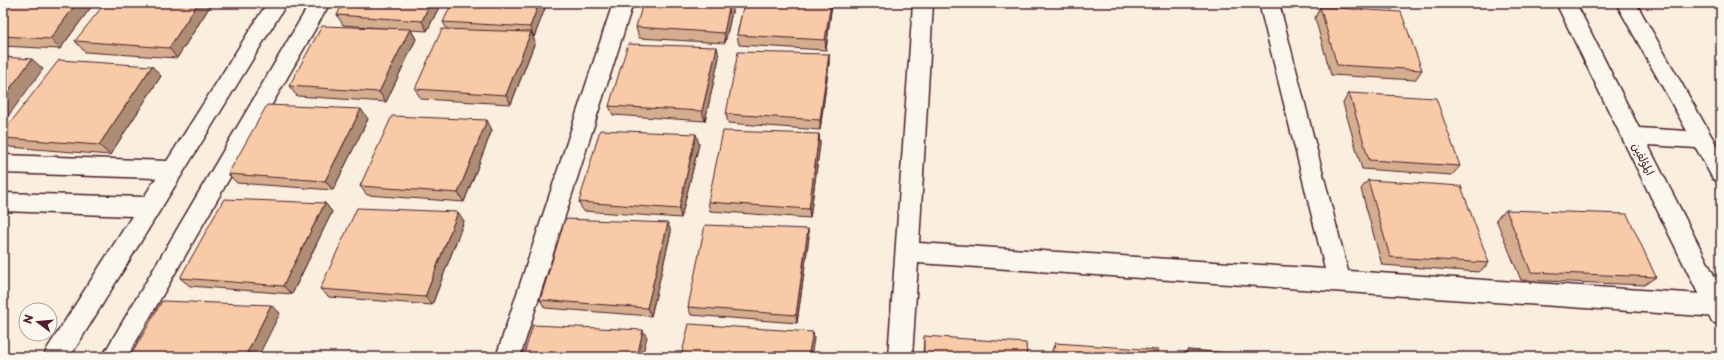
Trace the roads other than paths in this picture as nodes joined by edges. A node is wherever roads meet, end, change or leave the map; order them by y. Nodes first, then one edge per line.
1 (277, 3) edge
2 (320, 3) edge
3 (622, 3) edge
4 (923, 3) edge
5 (1269, 3) edge
6 (1566, 3) edge
7 (1626, 3) edge
8 (1631, 136) junction
9 (1702, 140) junction
10 (3, 164) edge
11 (173, 170) junction
12 (1721, 173) edge
13 (3, 202) edge
14 (150, 207) junction
15 (907, 252) junction
16 (1338, 280) junction
17 (1719, 310) edge
18 (56, 357) edge
19 (114, 357) edge
20 (508, 357) edge
21 (900, 357) edge

1 - 11 street
2 - 19 street
3 - 20 street
4 - 15 street
5 - 16 street
6 - 8 street, المؤلفين
7 - 9 street
8 - 9 street
8 - 17 street, المؤلفين
9 - 12 street
10 - 11 street
11 - 14 street
13 - 14 street
14 - 18 street
15 - 16 street
15 - 21 street
16 - 17 street

